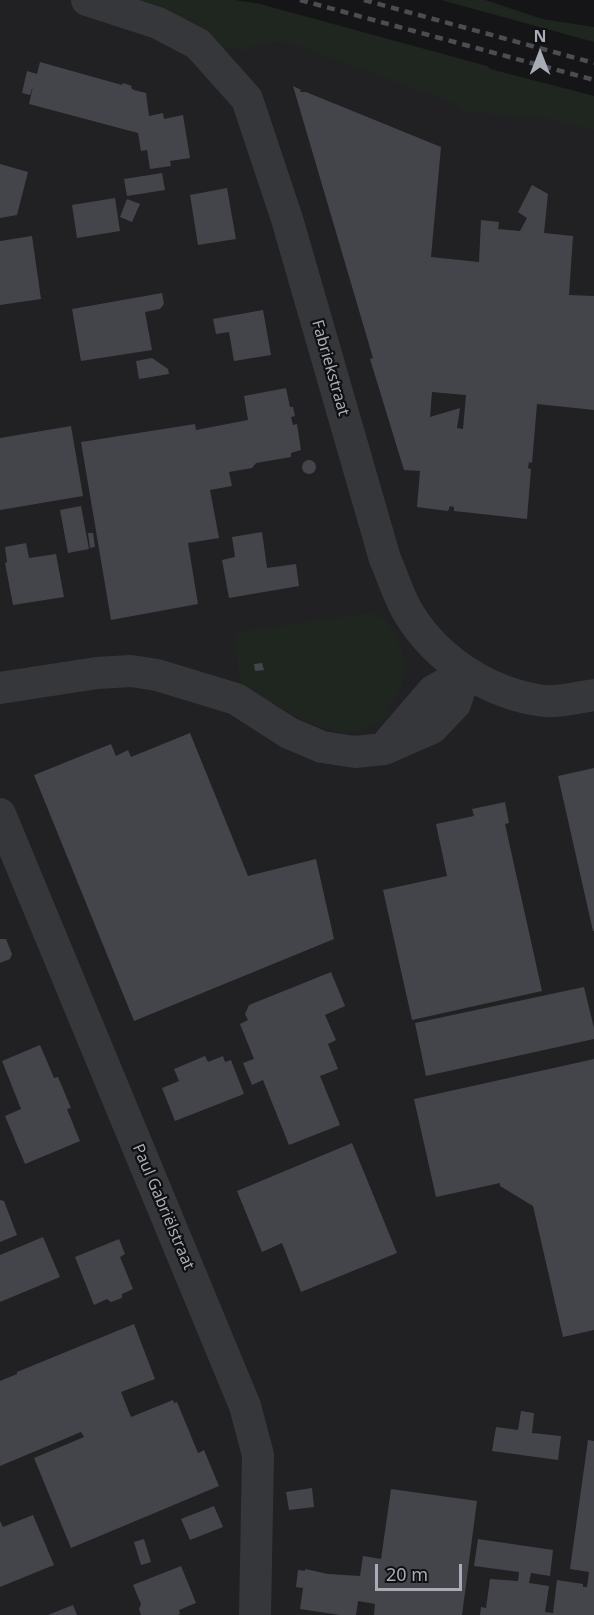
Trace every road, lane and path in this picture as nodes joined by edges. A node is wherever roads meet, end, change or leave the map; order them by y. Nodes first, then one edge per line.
1 (87, 0) edge
2 (465, 673) junction
3 (0, 688) edge
4 (594, 695) edge
5 (0, 814) edge
6 (255, 1615) edge

1 - 2 street, Fabriekstraat
2 - 3 street
2 - 4 street, Fabriekstraat
5 - 6 street, Paul Gabriëlstraat

